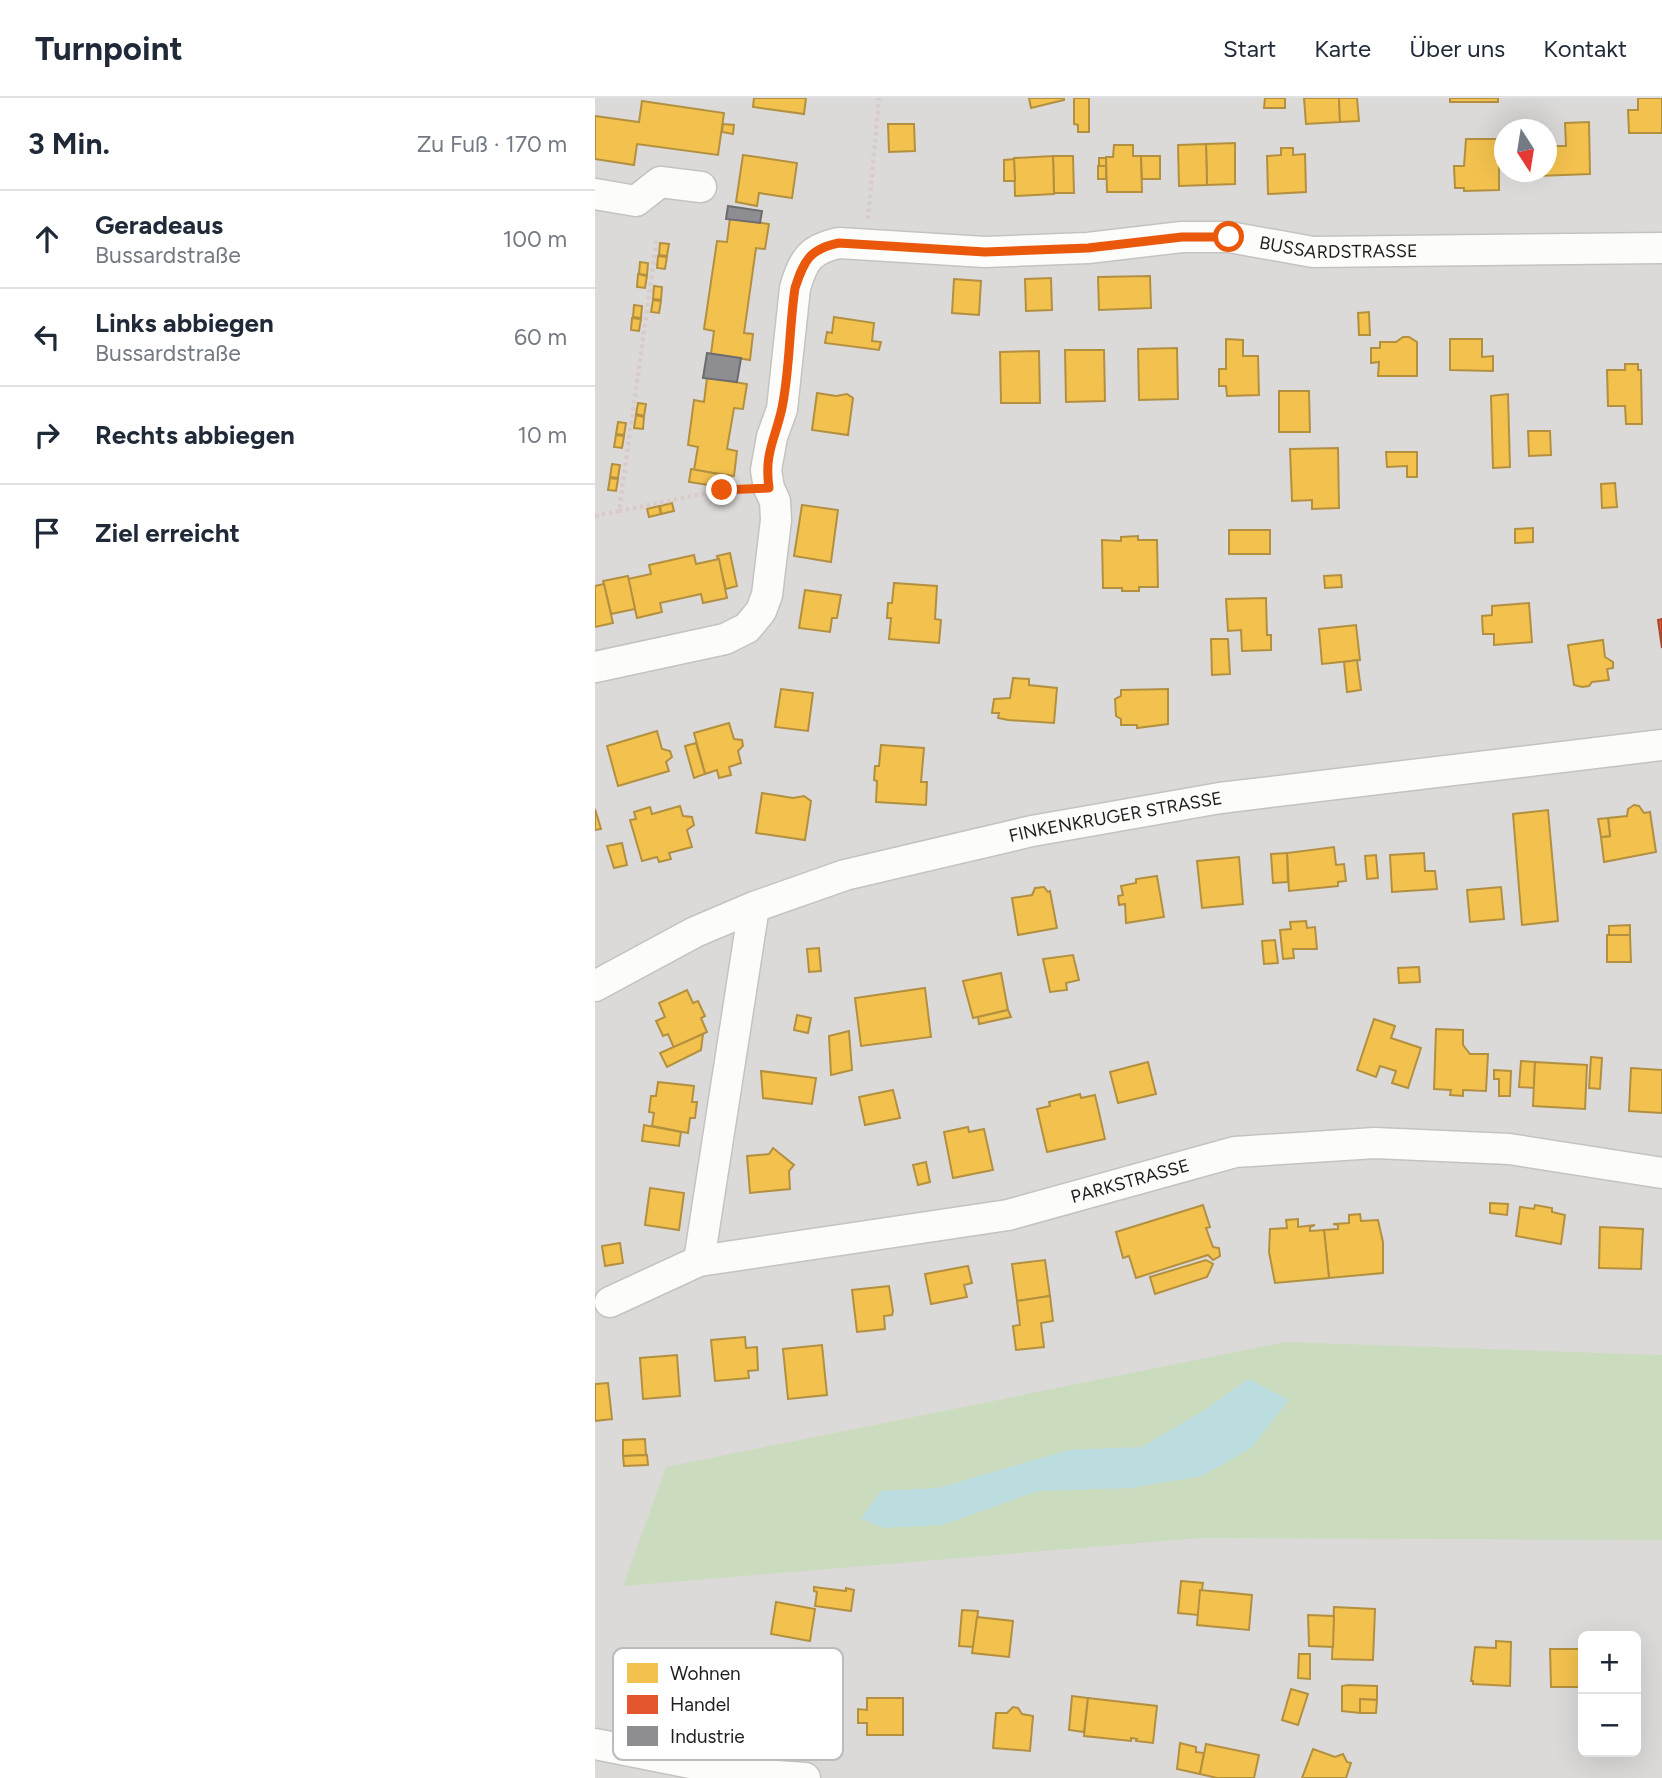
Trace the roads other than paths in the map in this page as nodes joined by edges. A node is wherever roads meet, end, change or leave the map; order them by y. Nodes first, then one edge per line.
1 (701, 187) dead end
2 (595, 194) edge
3 (1662, 248) edge
4 (595, 667) edge
5 (1662, 745) edge
6 (754, 907) junction
7 (595, 986) edge
8 (1662, 1173) edge
9 (699, 1261) junction
10 (610, 1302) dead end
11 (595, 1744) edge
12 (613, 1748) edge
13 (676, 1760) edge
14 (805, 1778) edge

1 - 2 street
3 - 4 street, BUSSARDSTRASSE
5 - 6 street, FINKENKRUGER STRASSE
6 - 7 street, FINKENKRUGER STRASSE
6 - 9 street
8 - 9 street, PARKSTRASSE
9 - 10 street, PARKSTRASSE
11 - 12 street
13 - 14 street

